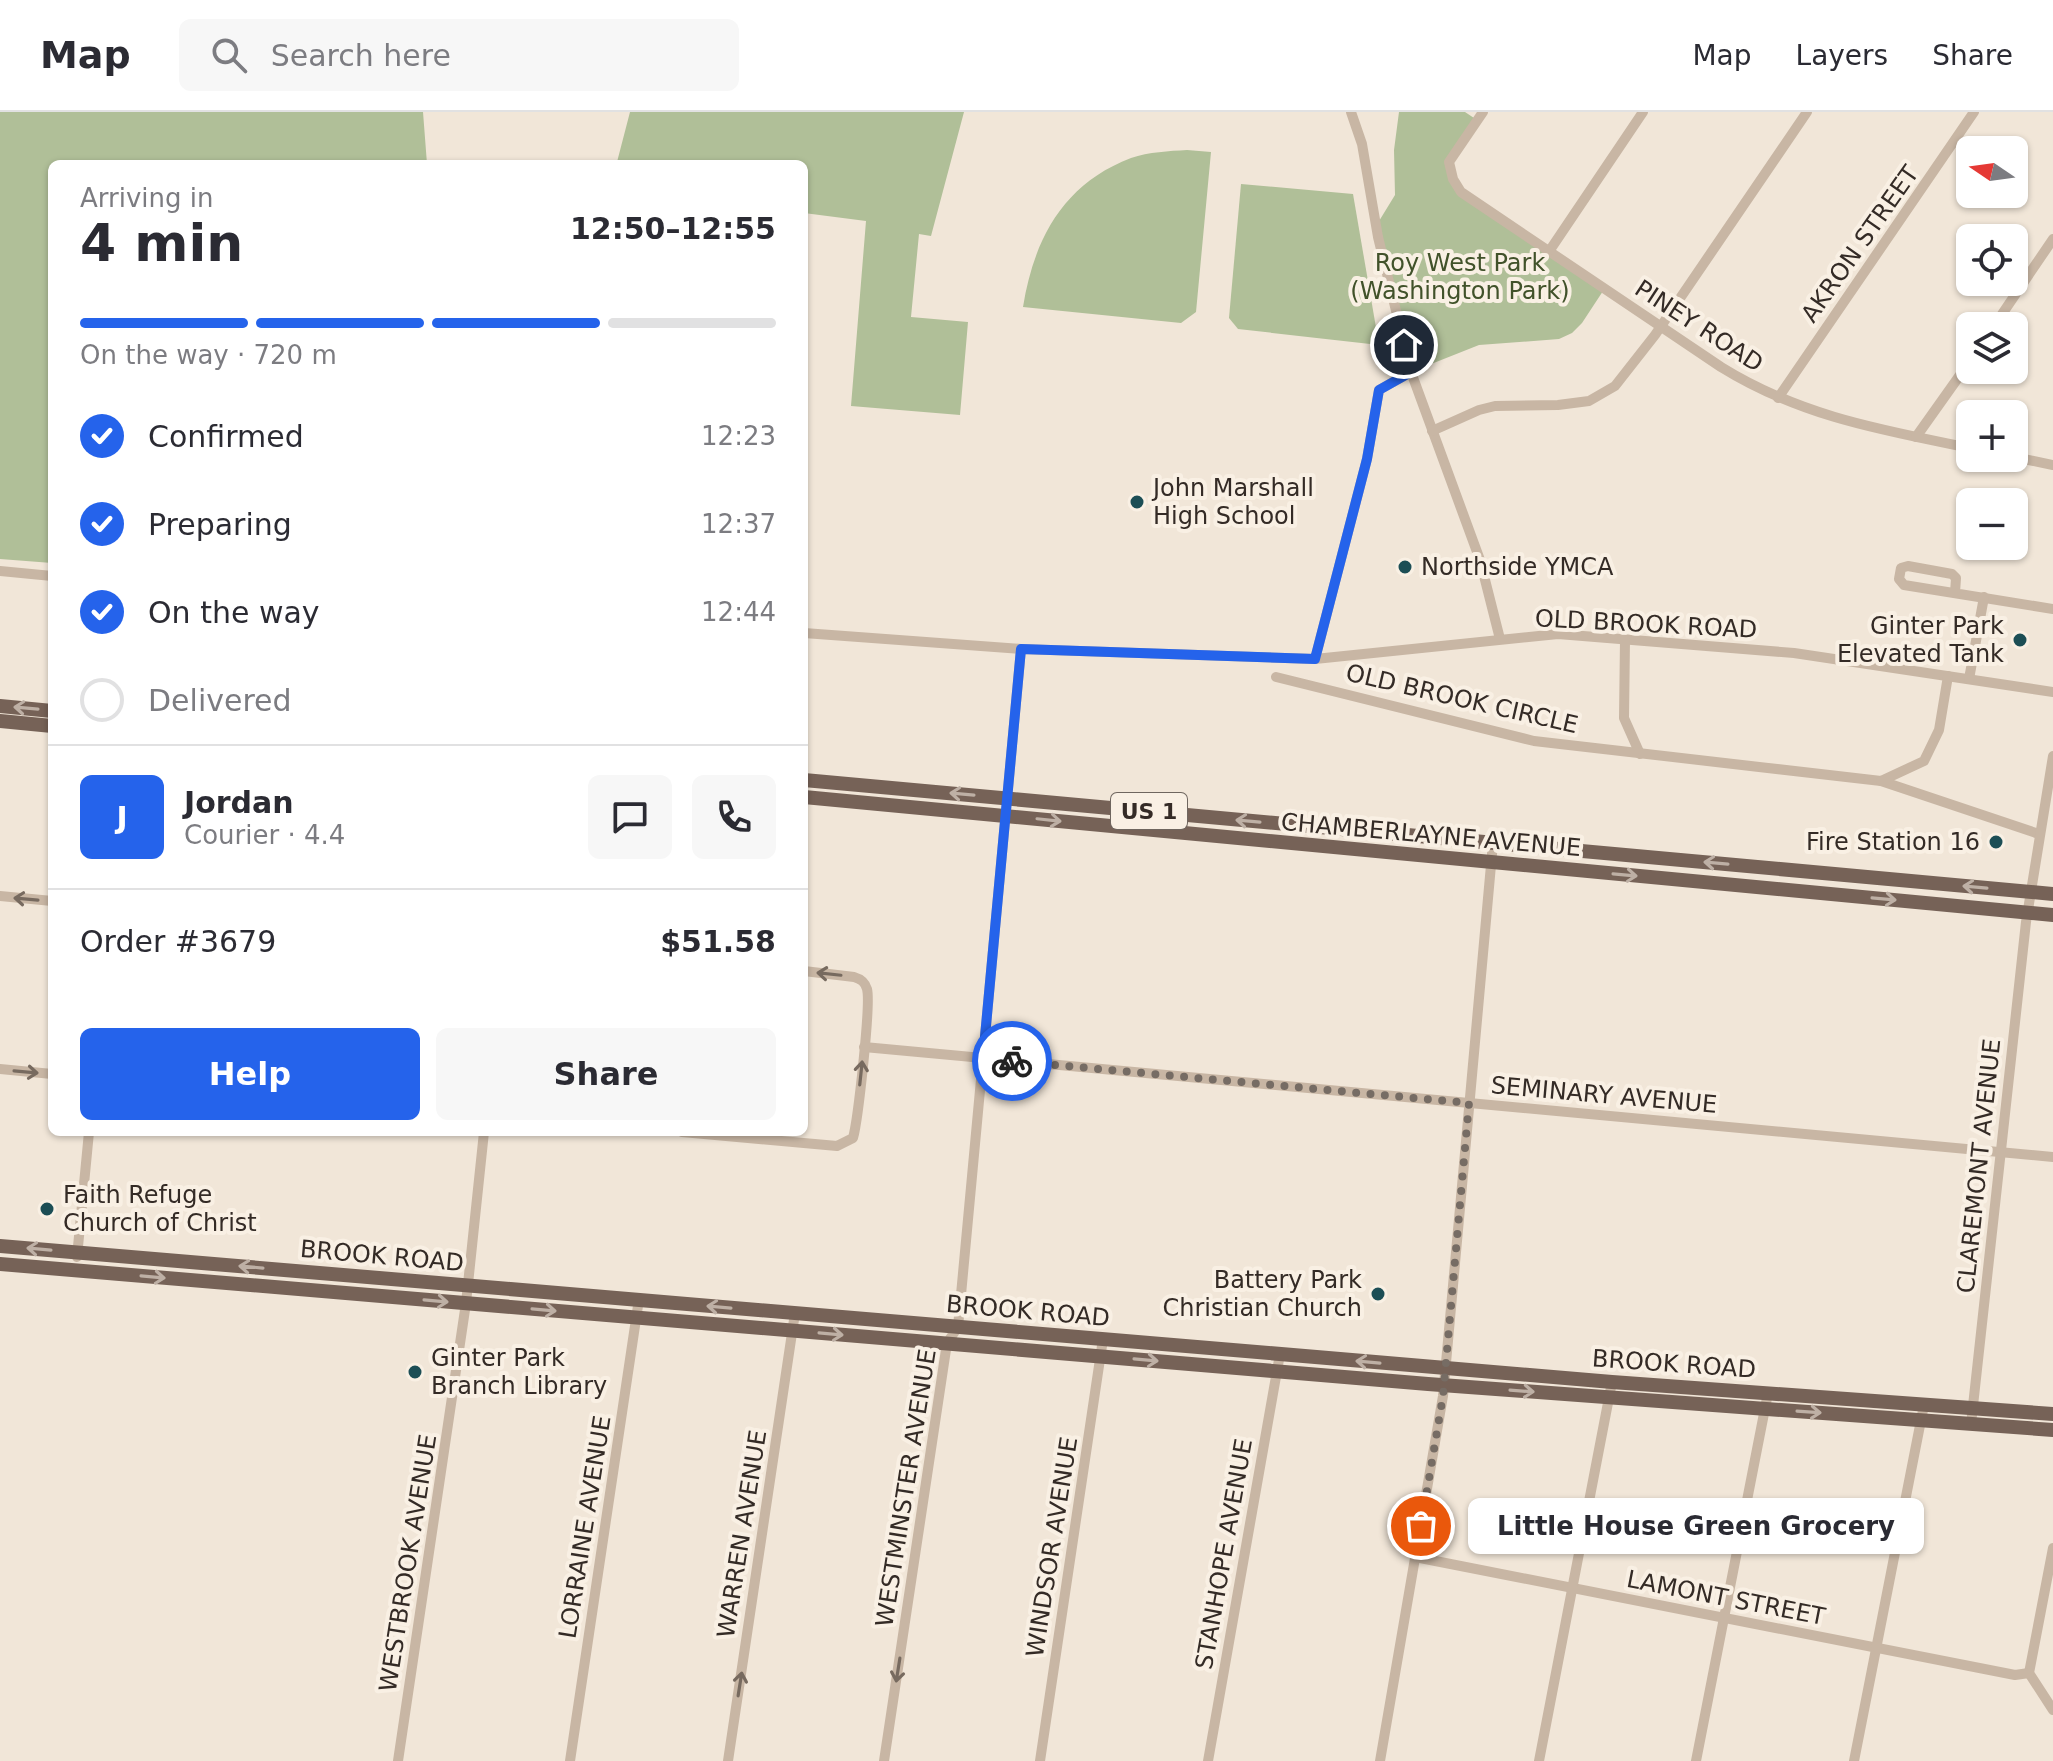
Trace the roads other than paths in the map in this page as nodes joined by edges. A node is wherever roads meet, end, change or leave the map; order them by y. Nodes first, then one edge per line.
1 (1351, 112) edge
2 (1483, 112) edge
3 (1643, 112) edge
4 (1807, 112) edge
5 (1974, 112) edge
6 (2053, 239) edge
7 (1550, 250) junction
8 (2003, 312) edge
9 (1661, 327) junction
10 (1411, 372) junction
11 (1956, 381) edge
12 (1778, 398) junction
13 (1432, 431) junction
14 (1916, 437) junction
15 (1956, 445) edge
16 (2028, 460) edge
17 (2053, 465) edge
18 (0, 571) edge
19 (48, 576) edge
20 (1955, 593) junction
21 (1984, 597) junction
22 (2053, 609) edge
23 (808, 633) edge
24 (1500, 639) junction
25 (1625, 640) junction
26 (1021, 649) junction
27 (1315, 659) junction
28 (1948, 676) junction
29 (1276, 677) dead end
30 (1969, 679) junction
31 (2053, 692) edge
32 (0, 706) edge
33 (48, 711) edge
34 (0, 721) edge
35 (48, 726) edge
36 (1640, 754) junction
37 (2053, 756) edge
38 (808, 780) edge
39 (1881, 781) junction
40 (808, 797) edge
41 (1008, 799) junction
42 (1006, 816) junction
43 (2039, 834) junction
44 (1493, 843) junction
45 (1492, 863) junction
46 (2030, 892) junction
47 (2053, 894) edge
48 (0, 896) edge
49 (48, 901) edge
50 (2027, 912) junction
51 (2053, 915) edge
52 (808, 971) edge
53 (864, 1047) junction
54 (983, 1058) junction
55 (0, 1069) edge
56 (48, 1074) edge
57 (1469, 1103) junction
58 (89, 1136) edge
59 (484, 1136) edge
60 (726, 1136) edge
61 (2001, 1153) junction
62 (2053, 1157) edge
63 (0, 1246) edge
64 (77, 1252) junction
65 (0, 1264) edge
66 (75, 1270) junction
67 (468, 1285) junction
68 (639, 1299) junction
69 (466, 1303) junction
70 (795, 1313) junction
71 (636, 1317) junction
72 (958, 1327) junction
73 (793, 1331) junction
74 (1103, 1339) junction
75 (947, 1343) junction
76 (1280, 1354) junction
77 (1101, 1356) junction
78 (1446, 1368) junction
79 (1277, 1371) junction
80 (1612, 1382) junction
81 (1444, 1385) junction
82 (1768, 1393) junction
83 (1609, 1398) junction
84 (1924, 1405) junction
85 (1973, 1408) junction
86 (1765, 1409) junction
87 (2053, 1414) edge
88 (1921, 1420) junction
89 (1971, 1424) junction
90 (2053, 1430) edge
91 (2053, 1548) edge
92 (1415, 1557) junction
93 (1572, 1589) junction
94 (1724, 1618) junction
95 (1876, 1648) junction
96 (2029, 1673) junction
97 (2053, 1710) edge
98 (398, 1761) edge
99 (570, 1761) edge
100 (728, 1761) edge
101 (884, 1761) edge
102 (1040, 1761) edge
103 (1208, 1761) edge
104 (1380, 1761) edge
105 (1539, 1761) edge
106 (1696, 1761) edge
107 (1854, 1761) edge

1 - 10 street
2 - 7 street, PINEY ROAD
3 - 7 street
4 - 9 street
5 - 12 street, AKRON STREET
6 - 8 street
7 - 9 street, PINEY ROAD
9 - 12 street, PINEY ROAD
9 - 13 street
10 - 13 street
10 - 27 street
11 - 14 street
12 - 14 street, PINEY ROAD
13 - 24 street
14 - 15 street, PINEY ROAD
16 - 17 street
18 - 19 street
20 - 20 street
20 - 21 street
21 - 22 street
21 - 30 street
23 - 26 street, OLD BROOK ROAD
24 - 25 street, OLD BROOK ROAD
24 - 27 street, OLD BROOK ROAD
25 - 28 street, OLD BROOK ROAD
25 - 36 street
26 - 27 street, OLD BROOK ROAD
26 - 41 street, WESTMINSTER AVENUE
28 - 30 street, OLD BROOK ROAD
28 - 39 street
29 - 36 street, OLD BROOK CIRCLE
30 - 31 street, OLD BROOK ROAD
33 -> 32 main road
34 - 35 main road
36 - 39 street, OLD BROOK CIRCLE
37 - 43 street, CLAREMONT AVENUE
41 -> 38 main road, US 1
39 - 43 street, OLD BROOK CIRCLE
40 - 42 main road, CHAMBERLAYNE AVENUE / US 1
41 - 42 street, WESTMINSTER AVENUE
44 -> 41 main road, US 1
42 -> 45 main road, CHAMBERLAYNE AVENUE / US 1
42 - 54 street, WESTMINSTER AVENUE
43 - 46 street, CLAREMONT AVENUE
44 - 45 street
46 -> 44 main road, CHAMBERLAYNE AVENUE / US 1
45 -> 50 main road, CHAMBERLAYNE AVENUE / US 1
45 - 57 street
46 - 47 main road, CHAMBERLAYNE AVENUE / US 1
46 - 50 street, CLAREMONT AVENUE
49 -> 48 street
50 - 51 main road, CHAMBERLAYNE AVENUE / US 1
50 - 61 street, CLAREMONT AVENUE
53 -> 52 street
53 - 54 street, SEMINARY AVENUE
60 -> 53 street
54 - 57 street, SEMINARY AVENUE
54 - 72 street, WESTMINSTER AVENUE
55 -> 56 street
57 - 61 street, SEMINARY AVENUE
57 - 78 street
58 - 64 street
59 - 67 street, WESTBROOK AVENUE
61 - 62 street, SEMINARY AVENUE
61 - 85 street, CLAREMONT AVENUE
64 -> 63 main road, BROOK ROAD
64 - 66 street
67 -> 64 main road, BROOK ROAD
65 - 66 main road, BROOK ROAD
66 -> 69 main road, BROOK ROAD
67 - 68 main road, BROOK ROAD
67 - 69 street, WESTBROOK AVENUE
70 -> 68 main road, BROOK ROAD
68 - 71 street, LORRAINE AVENUE
69 -> 71 main road, BROOK ROAD
69 - 98 street, WESTBROOK AVENUE
70 - 72 main road, BROOK ROAD
70 - 73 street, WARREN AVENUE
71 - 73 main road, BROOK ROAD
71 - 99 street, LORRAINE AVENUE
72 - 74 main road, BROOK ROAD
72 - 75 street, WESTMINSTER AVENUE
73 -> 75 main road, BROOK ROAD
100 -> 73 street, WARREN AVENUE
74 - 76 main road, BROOK ROAD
74 - 77 street, WINDSOR AVENUE
75 - 77 main road, BROOK ROAD
75 -> 101 street, WESTMINSTER AVENUE
78 -> 76 main road, BROOK ROAD
76 - 79 street, STANHOPE AVENUE
77 -> 79 main road, BROOK ROAD
77 - 102 street, WINDSOR AVENUE
78 - 80 main road, BROOK ROAD
78 - 81 street
79 - 81 main road, BROOK ROAD
79 - 103 street, STANHOPE AVENUE
80 - 82 main road, BROOK ROAD
80 - 83 street
81 -> 83 main road, BROOK ROAD
81 - 92 street
82 - 84 main road, BROOK ROAD
82 - 86 street
83 - 86 main road, BROOK ROAD
83 - 93 street
84 - 85 main road, BROOK ROAD
84 - 88 street
85 - 87 main road, BROOK ROAD
85 - 89 street, CLAREMONT AVENUE
86 -> 88 main road, BROOK ROAD
86 - 94 street
88 - 89 main road, BROOK ROAD
88 - 95 street
89 - 90 main road, BROOK ROAD
91 - 96 street
92 - 93 street, LAMONT STREET
92 - 104 street
93 - 94 street, LAMONT STREET
93 - 105 street
94 - 95 street, LAMONT STREET
94 - 106 street
95 - 96 street, LAMONT STREET
95 - 107 street
96 - 97 street

